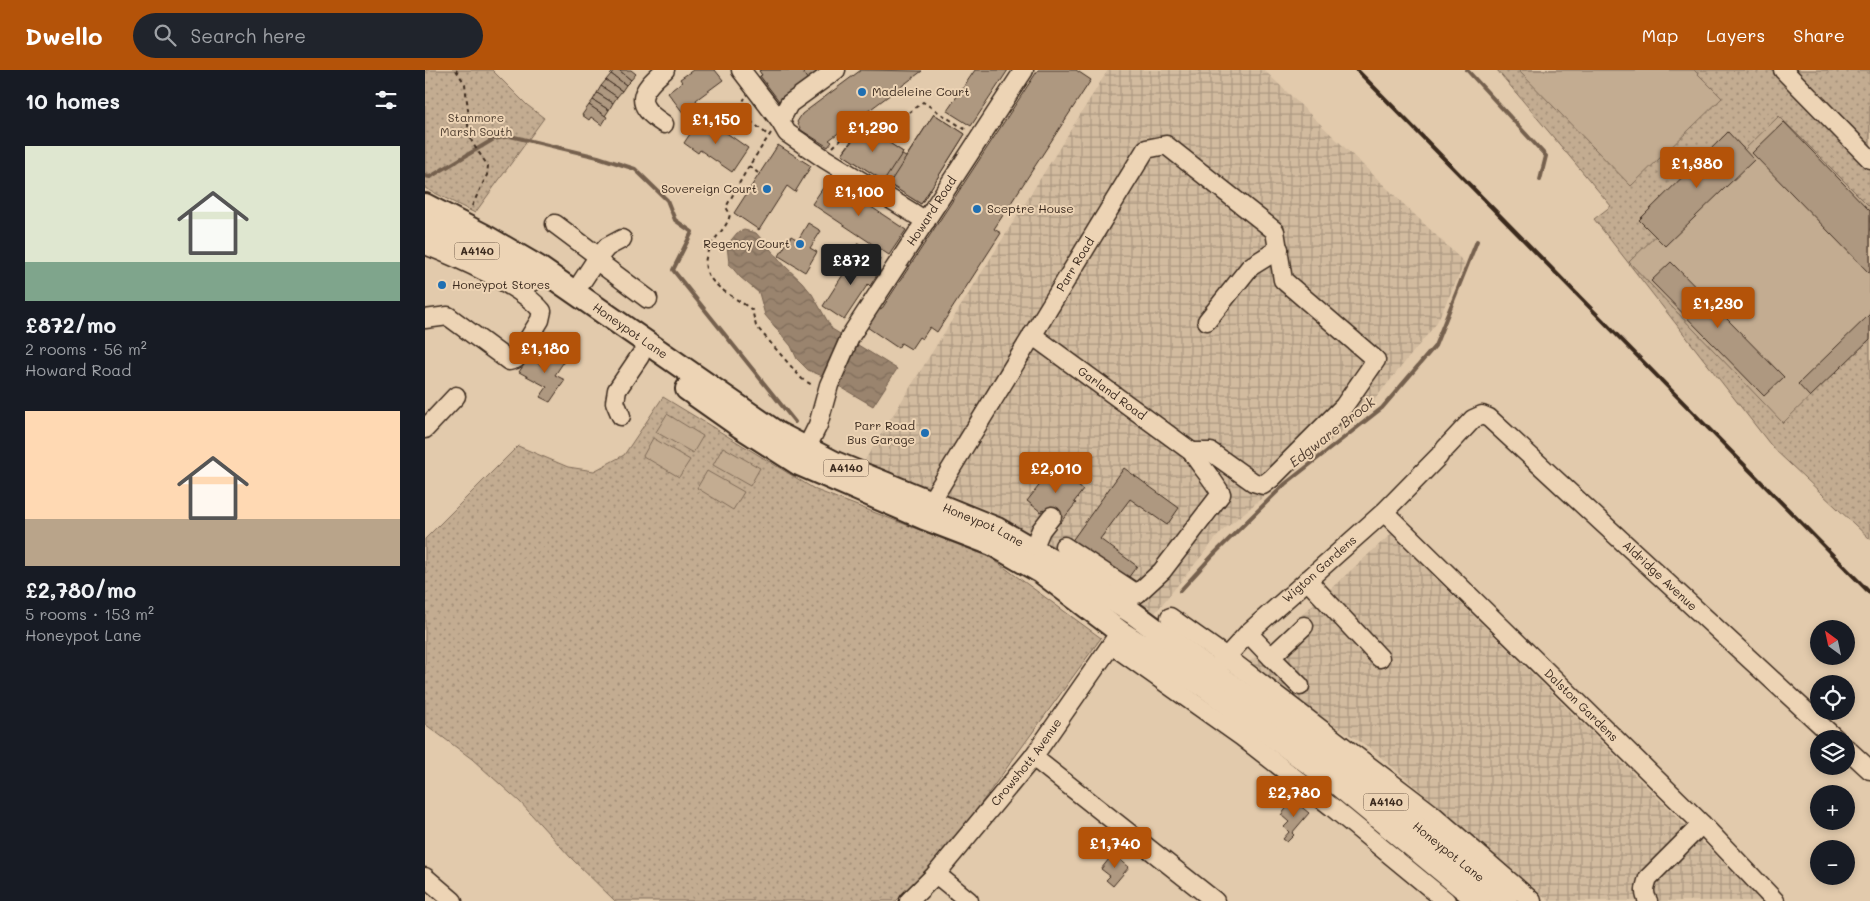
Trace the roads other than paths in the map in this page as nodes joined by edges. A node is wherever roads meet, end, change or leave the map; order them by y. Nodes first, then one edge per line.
1 (665, 70) edge
2 (741, 70) edge
3 (836, 70) edge
4 (1023, 70) edge
5 (1783, 70) edge
6 (780, 121) junction
7 (664, 124) dead end
8 (1870, 159) edge
9 (425, 205) edge
10 (925, 220) junction
11 (425, 224) edge
12 (555, 224) dead end
13 (622, 240) dead end
14 (425, 245) edge
15 (1279, 249) junction
16 (598, 258) junction
17 (529, 279) junction
18 (575, 292) junction
19 (648, 299) dead end
20 (425, 319) edge
21 (1207, 321) dead end
22 (1032, 335) junction
23 (640, 356) junction
24 (456, 396) dead end
25 (621, 416) dead end
26 (1482, 416) joint
27 (425, 429) edge
28 (1192, 452) junction
29 (803, 456) junction
30 (927, 510) junction
31 (1384, 512) junction
32 (1052, 516) dead end
33 (1033, 549) junction
34 (1059, 555) junction
35 (1307, 580) junction
36 (1170, 617) dead end
37 (1304, 626) dead end
38 (1122, 630) junction
39 (1248, 633) junction
40 (1271, 657) junction
41 (1380, 658) dead end
42 (1214, 671) junction
43 (1301, 686) dead end
44 (1826, 730) edge
45 (1855, 756) edge
46 (1033, 757) junction
47 (1870, 770) edge
48 (1701, 824) junction
49 (1483, 868) junction
50 (936, 874) junction
51 (425, 877) edge
52 (453, 901) edge
53 (909, 901) edge
54 (969, 901) edge
55 (1215, 901) edge
56 (1446, 901) edge
57 (1479, 901) edge
58 (1506, 901) edge
59 (1532, 901) edge
60 (1648, 901) edge
61 (1775, 901) edge

1 - 7 street
2 - 6 street
3 - 6 street
4 - 10 street, Howard Road
5 - 8 street
6 - 10 street
9 - 17 main road, Honeypot Lane / A4140
10 - 29 street, Howard Road
11 - 17 main road, Honeypot Lane / A4140
12 - 16 street
13 - 16 street
14 - 17 street
15 - 21 street
15 - 22 street, Parr Road
15 - 28 street
16 - 18 street
16 - 19 street
17 - 18 main road, Honeypot Lane / A4140
17 - 20 street
17 - 23 main road, Honeypot Lane / A4140
18 - 29 main road, Honeypot Lane / A4140
22 - 28 street, Garland Road
22 - 30 street, Parr Road
23 - 25 street
23 - 29 main road, Honeypot Lane / A4140
24 - 27 street
26 - 31 street, Wigton Gardens
26 - 44 street, Aldridge Avenue
28 - 34 street
29 - 30 main road, Honeypot Lane / A4140
30 - 33 main road, Honeypot Lane / A4140
30 - 34 main road, Honeypot Lane / A4140
31 - 35 street, Wigton Gardens
31 - 48 street, Dalston Gardens
32 - 33 street
33 - 34 main road, Honeypot Lane / A4140
34 - 38 main road, Honeypot Lane / A4140
35 - 39 street, Wigton Gardens
35 - 41 street
36 - 42 street
37 - 40 street
38 - 42 main road, Honeypot Lane / A4140
38 - 46 street, Crowshott Avenue
38 - 56 street
39 - 40 street
39 - 42 street, Wigton Gardens
40 - 43 street
42 - 49 main road, Honeypot Lane / A4140
42 - 57 main road, Honeypot Lane / A4140
45 - 47 street
46 - 50 street, Crowshott Avenue
46 - 55 street
48 - 60 street
48 - 61 street, Dalston Gardens
49 - 58 main road, Honeypot Lane / A4140
49 - 59 street
50 - 53 street, Crowshott Avenue
50 - 54 street
51 - 52 street

